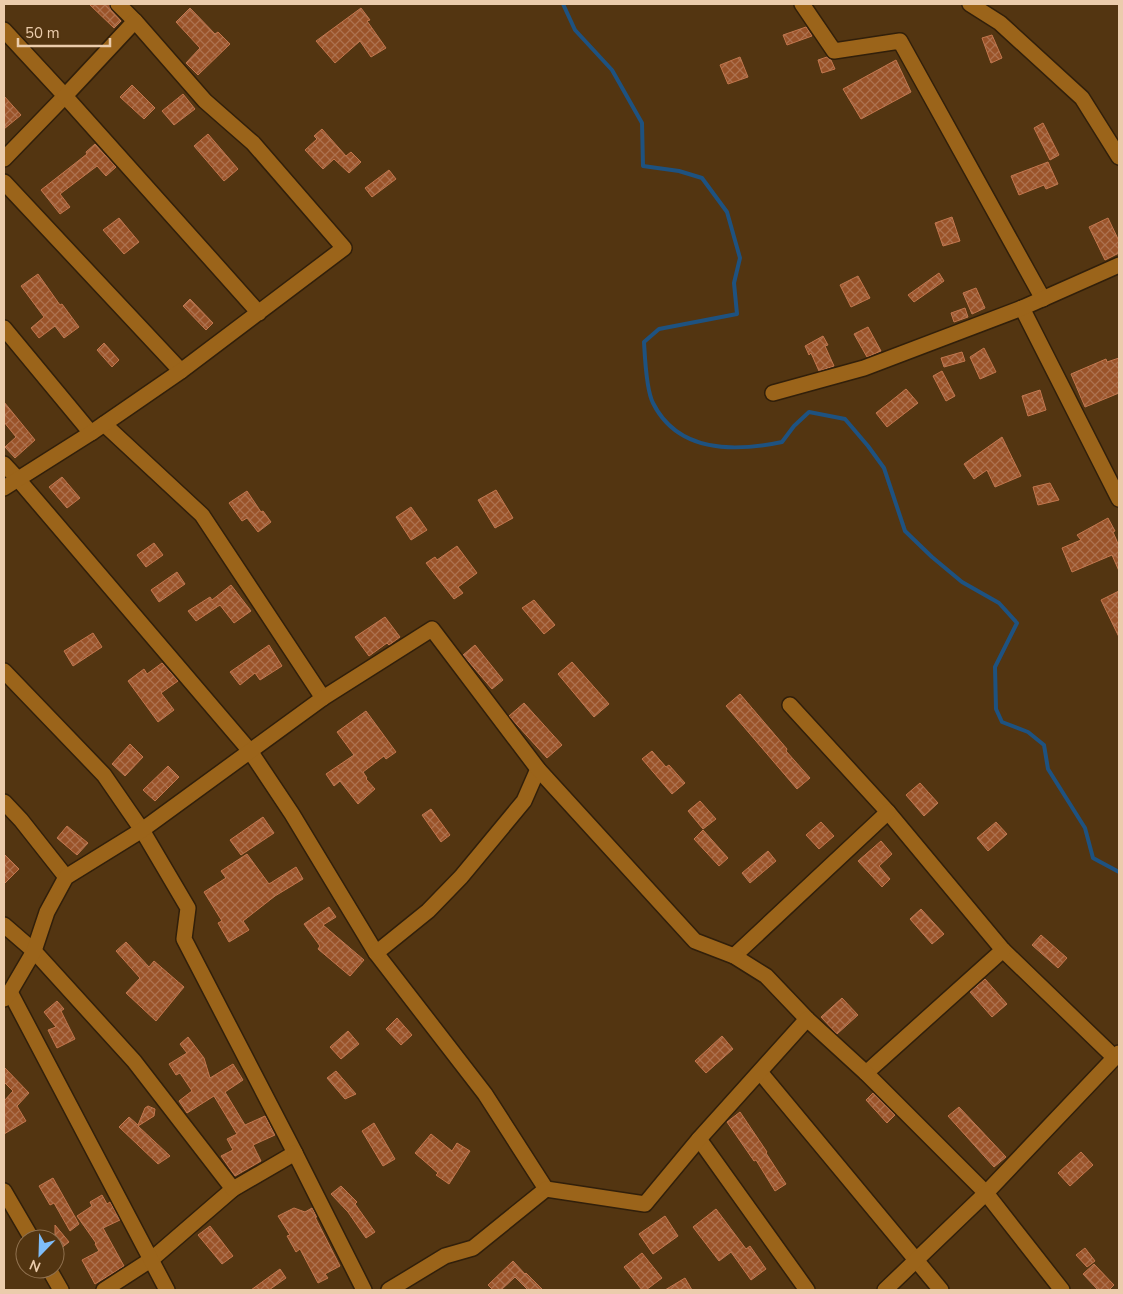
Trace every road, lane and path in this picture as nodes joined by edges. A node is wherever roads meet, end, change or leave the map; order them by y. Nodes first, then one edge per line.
1 (118, 4) edge
2 (802, 4) edge
3 (970, 4) edge
4 (135, 21) junction
5 (4, 30) edge
6 (65, 96) junction
7 (1119, 157) edge
8 (4, 159) edge
9 (4, 182) edge
10 (1119, 264) edge
11 (1043, 299) junction
12 (1022, 308) junction
13 (258, 313) junction
14 (4, 328) edge
15 (181, 371) junction
16 (773, 393) dead end
17 (104, 424) junction
18 (91, 433) junction
19 (4, 464) edge
20 (18, 478) junction
21 (4, 488) edge
22 (1119, 499) edge
23 (4, 671) edge
24 (323, 698) junction
25 (790, 705) dead end
26 (250, 751) junction
27 (538, 769) junction
28 (4, 802) edge
29 (888, 812) junction
30 (142, 830) junction
31 (66, 877) junction
32 (4, 925) edge
33 (1003, 950) junction
34 (34, 951) junction
35 (376, 953) junction
36 (734, 956) junction
37 (7, 996) edge
38 (807, 1019) junction
39 (1117, 1055) edge
40 (760, 1072) junction
41 (866, 1073) junction
42 (699, 1139) junction
43 (295, 1153) junction
44 (234, 1189) junction
45 (546, 1189) junction
46 (4, 1191) edge
47 (986, 1193) junction
48 (26, 1229) edge
49 (152, 1259) junction
50 (916, 1260) junction
51 (55, 1279) edge
52 (62, 1290) edge
53 (104, 1290) edge
54 (167, 1290) edge
55 (364, 1290) edge
56 (389, 1290) edge
57 (807, 1290) edge
58 (885, 1290) edge
59 (940, 1290) edge
60 (1062, 1290) edge

1 - 4 street
2 - 11 street
3 - 7 street
4 - 6 street
4 - 13 street
5 - 6 street
6 - 8 street
6 - 13 street
9 - 15 street
10 - 11 street
11 - 12 street
12 - 16 street
12 - 22 street
13 - 15 street
14 - 18 street
15 - 17 street
17 - 18 street
17 - 24 street
18 - 20 street
19 - 20 street
20 - 21 street
20 - 26 street
23 - 30 street
24 - 26 street
24 - 27 street
25 - 29 street
26 - 30 street
26 - 35 street
27 - 35 street
27 - 36 street
28 - 31 street
29 - 33 street
29 - 36 street
30 - 31 street
30 - 43 street
31 - 34 street
32 - 34 street
33 - 39 street
33 - 41 street
34 - 37 street
34 - 44 street
35 - 45 street
36 - 38 street
37 - 49 street
38 - 40 street
38 - 41 street
39 - 47 street
40 - 42 street
40 - 50 street
41 - 47 street
42 - 45 street
42 - 57 street
43 - 44 street
43 - 55 street
44 - 49 street
45 - 56 street
46 - 48 street
47 - 50 street
47 - 60 street
49 - 53 street
49 - 54 street
50 - 58 street
50 - 59 street
51 - 52 street

